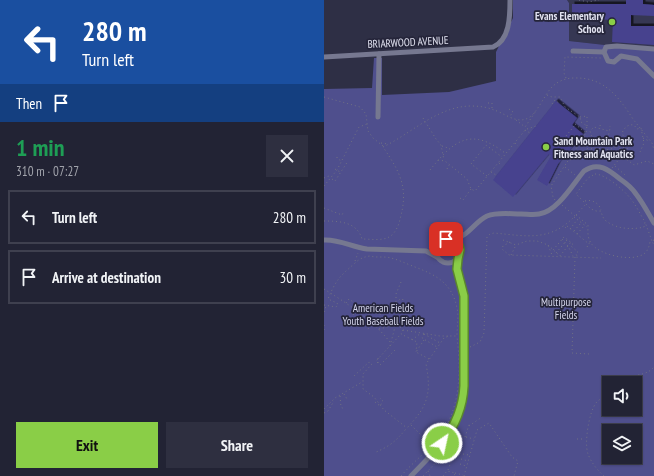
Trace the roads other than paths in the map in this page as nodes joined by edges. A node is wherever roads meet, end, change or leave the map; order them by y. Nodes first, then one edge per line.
1 (510, 0) edge
2 (654, 49) edge
3 (573, 51) dead end
4 (604, 52) junction
5 (379, 54) junction
6 (324, 57) edge
7 (654, 76) edge
8 (378, 117) dead end
9 (654, 223) edge
10 (464, 236) junction
11 (452, 239) junction
12 (324, 240) edge
13 (437, 245) junction
14 (460, 247) junction
15 (426, 251) junction
16 (437, 257) junction
17 (458, 259) junction
18 (448, 264) junction
19 (458, 272) junction
20 (411, 476) edge

1 - 5 street, BRIARWOOD AVENUE
2 - 4 street
3 - 4 street
4 - 7 street
5 - 6 street, BRIARWOOD AVENUE
5 - 8 street
9 - 10 street
10 - 11 street
10 - 14 street
11 - 13 street
11 - 14 street
12 - 15 street
13 - 15 street
13 - 16 street
14 - 17 street
15 - 16 street
16 - 18 street
17 - 18 street
17 - 19 street
18 - 19 street
19 - 20 street

